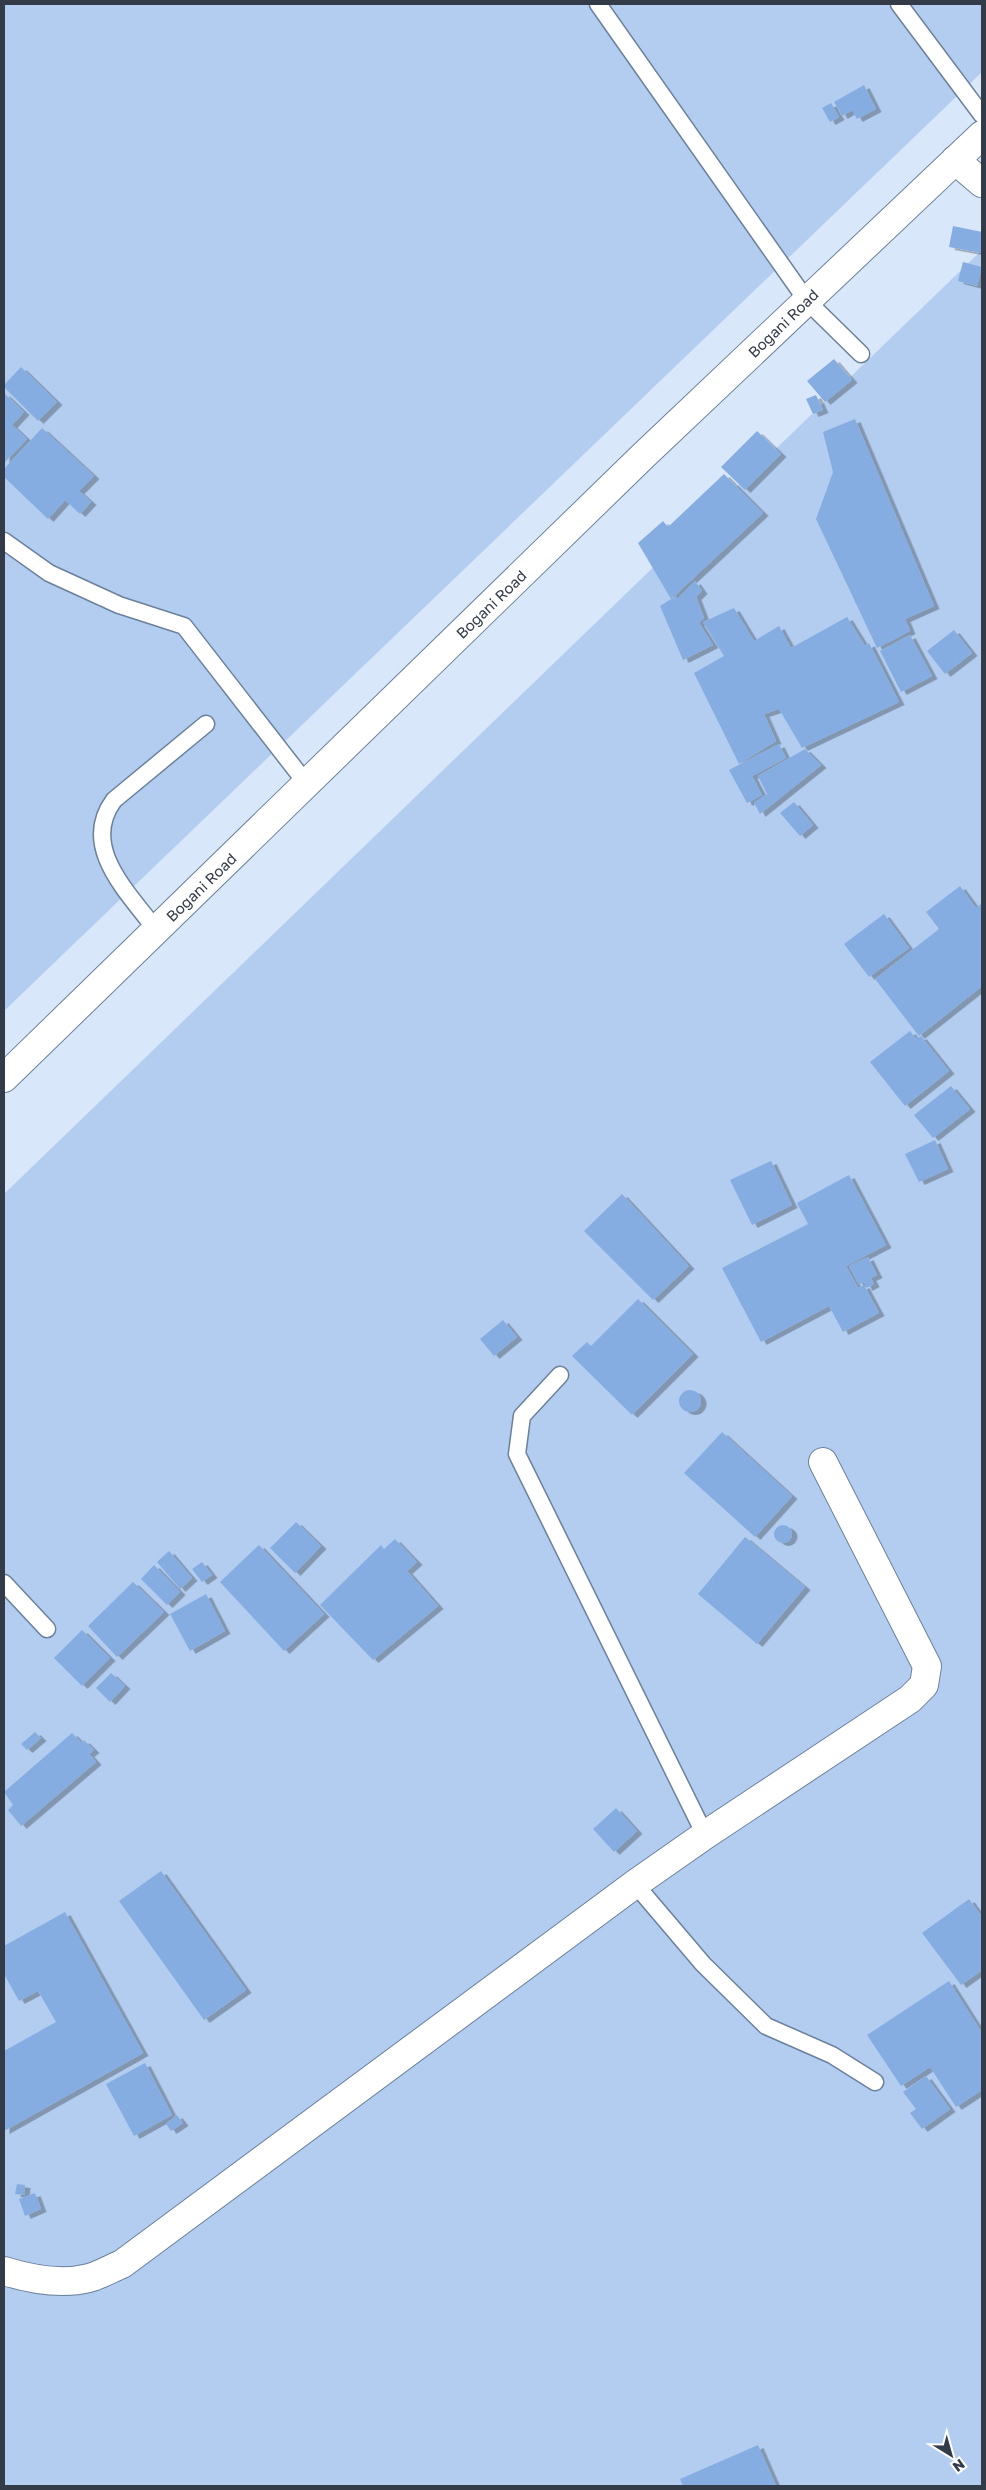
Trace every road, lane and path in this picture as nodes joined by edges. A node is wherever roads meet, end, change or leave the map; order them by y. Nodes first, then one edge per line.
1 (598, 4) edge
2 (899, 4) edge
3 (982, 115) edge
4 (982, 134) edge
5 (956, 160) junction
6 (982, 183) edge
7 (807, 300) junction
8 (861, 354) dead end
9 (4, 541) edge
10 (206, 724) dead end
11 (306, 783) junction
12 (156, 930) junction
13 (4, 1078) edge
14 (560, 1375) dead end
15 (823, 1462) dead end
16 (4, 1583) edge
17 (47, 1629) dead end
18 (705, 1835) junction
19 (635, 1884) junction
20 (875, 2082) dead end
21 (4, 2271) edge

1 - 7 lane
2 - 3 lane
4 - 5 street, Bogani Road
5 - 6 street
5 - 7 street, Bogani Road
7 - 8 lane
7 - 11 street, Bogani Road
9 - 11 lane
10 - 12 lane
11 - 12 street, Bogani Road
12 - 13 street, Bogani Road
14 - 18 lane
15 - 18 street
16 - 17 lane
18 - 19 street
19 - 20 lane
19 - 21 street

